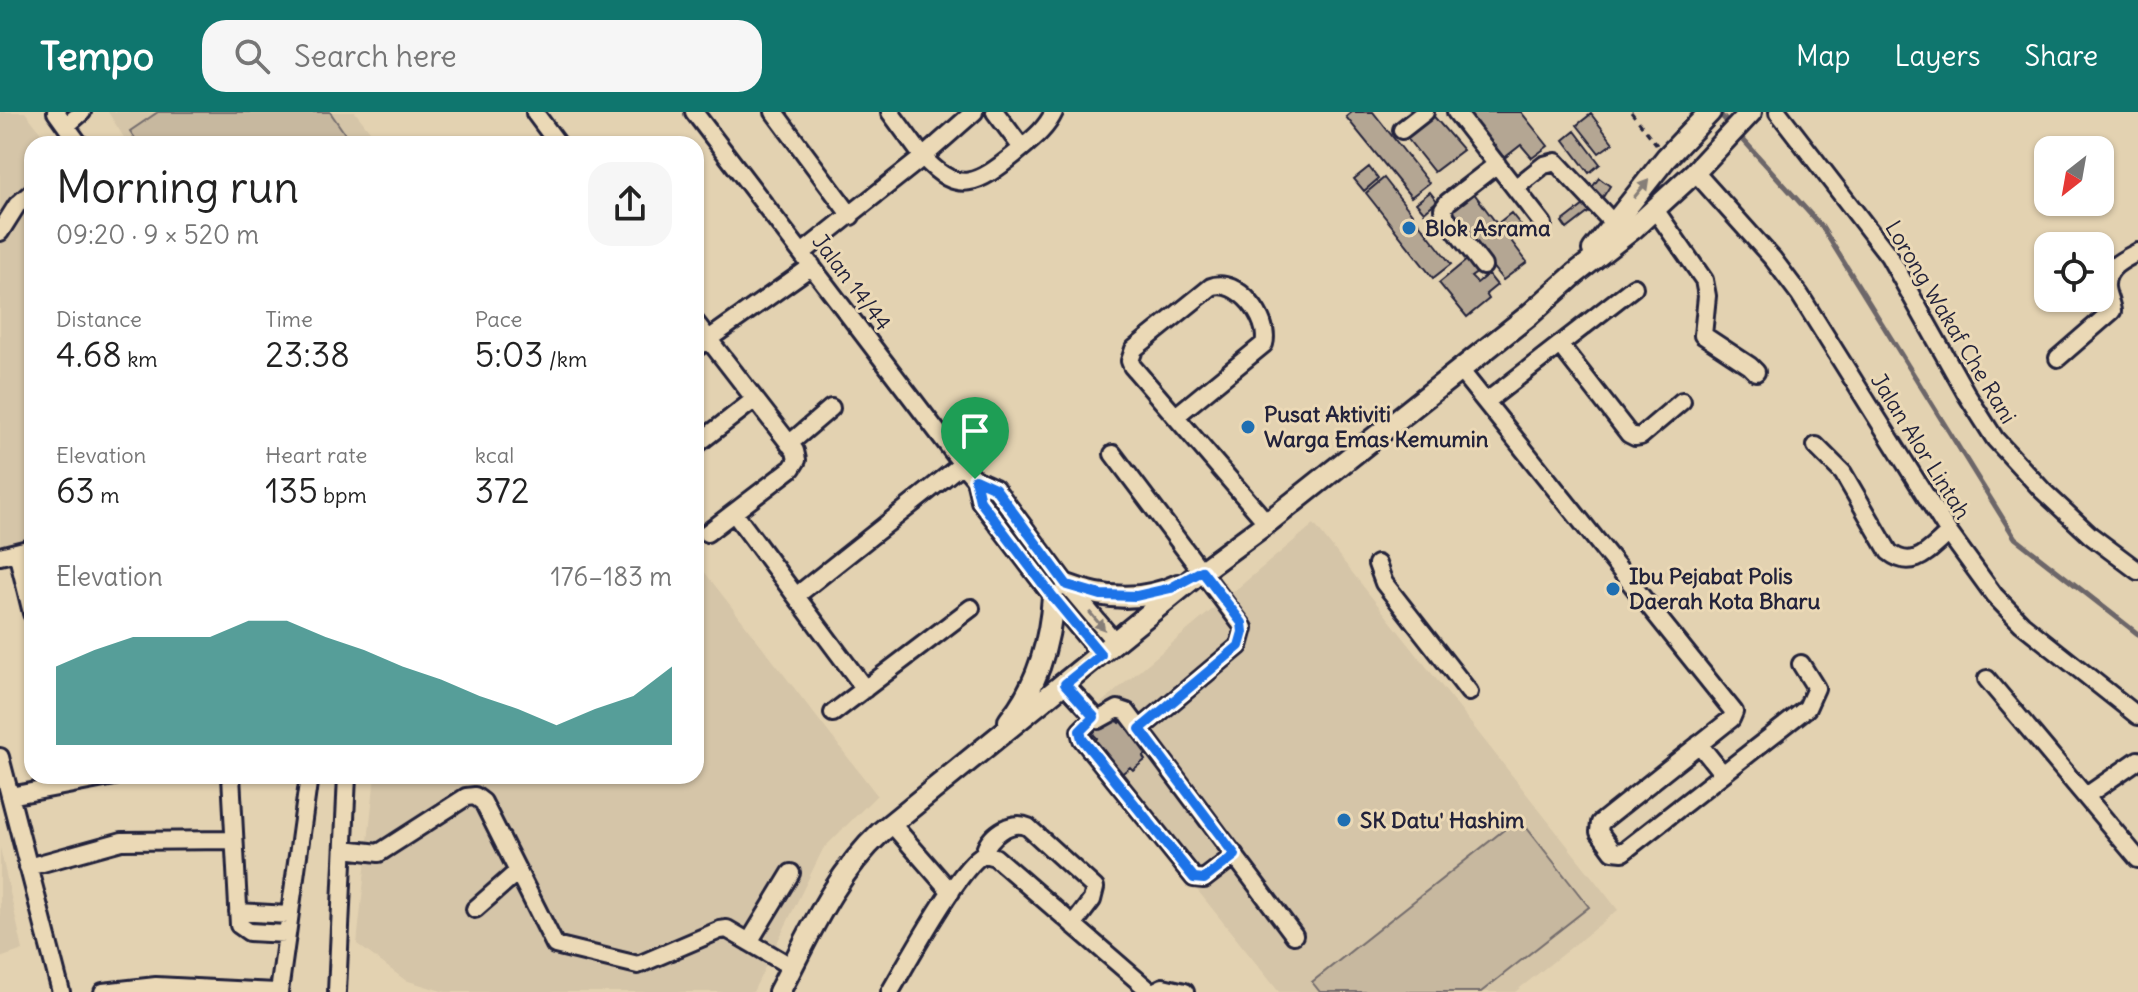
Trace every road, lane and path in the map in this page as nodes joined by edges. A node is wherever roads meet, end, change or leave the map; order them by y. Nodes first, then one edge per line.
1 (82, 112) edge
2 (694, 112) edge
3 (774, 112) edge
4 (890, 112) edge
5 (974, 112) edge
6 (995, 112) edge
7 (1054, 112) edge
8 (1425, 112) edge
9 (1456, 112) edge
10 (1631, 112) edge
11 (1710, 112) edge
12 (1751, 112) edge
13 (1778, 112) edge
14 (535, 113) edge
15 (61, 119) edge
16 (1402, 130) dead end
17 (73, 136) edge
18 (552, 136) edge
19 (1022, 148) junction
20 (1674, 150) junction
21 (923, 157) junction
22 (1497, 164) junction
23 (1699, 168) junction
24 (1515, 188) junction
25 (24, 199) edge
26 (1654, 208) junction
27 (851, 216) junction
28 (1613, 223) junction
29 (1543, 224) dead end
30 (0, 232) edge
31 (2138, 252) edge
32 (807, 260) junction
33 (1483, 266) dead end
34 (1576, 273) junction
35 (1634, 287) dead end
36 (704, 342) edge
37 (1560, 345) junction
38 (704, 346) edge
39 (2058, 358) dead end
40 (1460, 370) junction
41 (1756, 372) dead end
42 (755, 399) junction
43 (1682, 401) dead end
44 (1486, 402) junction
45 (831, 408) dead end
46 (1176, 416) junction
47 (704, 439) edge
48 (789, 444) junction
49 (1816, 446) dead end
50 (1113, 454) dead end
51 (962, 464) junction
52 (734, 513) junction
53 (1267, 523) junction
54 (707, 533) dead end
55 (1949, 533) junction
56 (16, 552) edge
57 (1377, 564) dead end
58 (1202, 571) junction
59 (2138, 571) edge
60 (24, 582) edge
61 (1060, 591) junction
62 (796, 596) junction
63 (971, 608) dead end
64 (1109, 649) junction
65 (1801, 664) dead end
66 (1987, 679) dead end
67 (1065, 684) junction
68 (865, 689) junction
69 (1469, 692) dead end
70 (833, 713) dead end
71 (2138, 716) edge
72 (1094, 717) junction
73 (1140, 729) junction
74 (1699, 744) junction
75 (976, 755) junction
76 (0, 757) edge
77 (2138, 760) edge
78 (1722, 773) junction
79 (57, 784) edge
80 (231, 784) edge
81 (308, 784) edge
82 (347, 784) edge
83 (10, 796) junction
84 (2086, 796) junction
85 (891, 823) junction
86 (234, 840) junction
87 (344, 849) junction
88 (984, 854) junction
89 (1235, 855) junction
90 (2138, 859) edge
91 (28, 867) junction
92 (517, 872) junction
93 (791, 873) dead end
94 (951, 892) junction
95 (475, 909) dead end
96 (238, 912) junction
97 (289, 915) junction
98 (1073, 925) junction
99 (286, 934) junction
100 (1294, 935) dead end
101 (749, 942) junction
102 (792, 967) junction
103 (61, 992) edge
104 (103, 992) edge
105 (278, 992) edge
106 (337, 992) edge
107 (779, 992) edge
108 (890, 992) edge
109 (1152, 992) edge
110 (1185, 992) edge

1 - 15 street
2 - 32 street, Jalan 14/44
3 - 27 street
4 - 21 street
5 - 21 street
6 - 19 street
7 - 19 street
8 - 16 street
9 - 22 street
10 - 20 path
11 - 20 main road
12 - 23 main road
13 - 59 street, Lorong Wakaf Che Rani
14 - 18 street
15 - 17 street
19 - 21 street
28 -> 20 main road
21 - 27 street
22 - 24 street
22 - 33 street
23 - 26 main road
23 - 55 street, Jalan Alor Lintah
24 - 28 street
24 - 29 street
25 - 30 street
26 - 34 main road
26 - 41 street
27 - 32 street
28 - 34 main road
31 - 39 street
32 - 36 street
32 - 51 street, Jalan 14/44
34 - 40 main road
35 - 37 street
37 - 43 street
37 - 44 street
38 - 42 street
40 - 44 street
40 - 53 main road
42 - 47 street
42 - 48 street
44 - 74 street
45 - 48 street
46 - 46 street
46 - 53 street
48 - 52 street
49 - 55 street
50 - 58 street
51 - 61 street, Jalan 14/44
51 - 62 street
52 - 54 street
52 - 62 street
53 - 58 main road
55 - 71 street, Jalan Alor Lintah
56 - 60 street
57 - 69 street
58 - 61 main road
58 - 64 main road
58 - 73 street
61 - 64 street, Jalan 14/44
61 - 75 main road
62 - 68 street
63 - 68 street
64 - 67 main road
65 - 78 street
66 - 84 street
67 - 72 street
67 - 75 main road
68 - 70 street
72 - 73 street
72 - 89 street
73 - 89 street
74 - 78 street
74 - 78 street
75 - 85 main road
76 - 83 street
77 - 84 street
79 - 83 street
80 - 86 street
81 - 97 street
82 - 87 street
83 - 91 street
84 - 90 street
85 - 94 street
85 - 102 main road
86 - 91 street
86 - 96 street
87 - 92 street
87 - 106 street
88 - 94 street
88 - 98 street
88 - 98 street
89 - 100 street
91 - 103 street
92 - 95 street
92 - 101 street
93 - 101 street
94 - 108 street
96 - 97 street
96 - 99 street
97 - 99 street
98 - 109 street
99 - 105 street
101 - 102 street
102 - 107 main road
104 - 105 street
109 - 110 street

